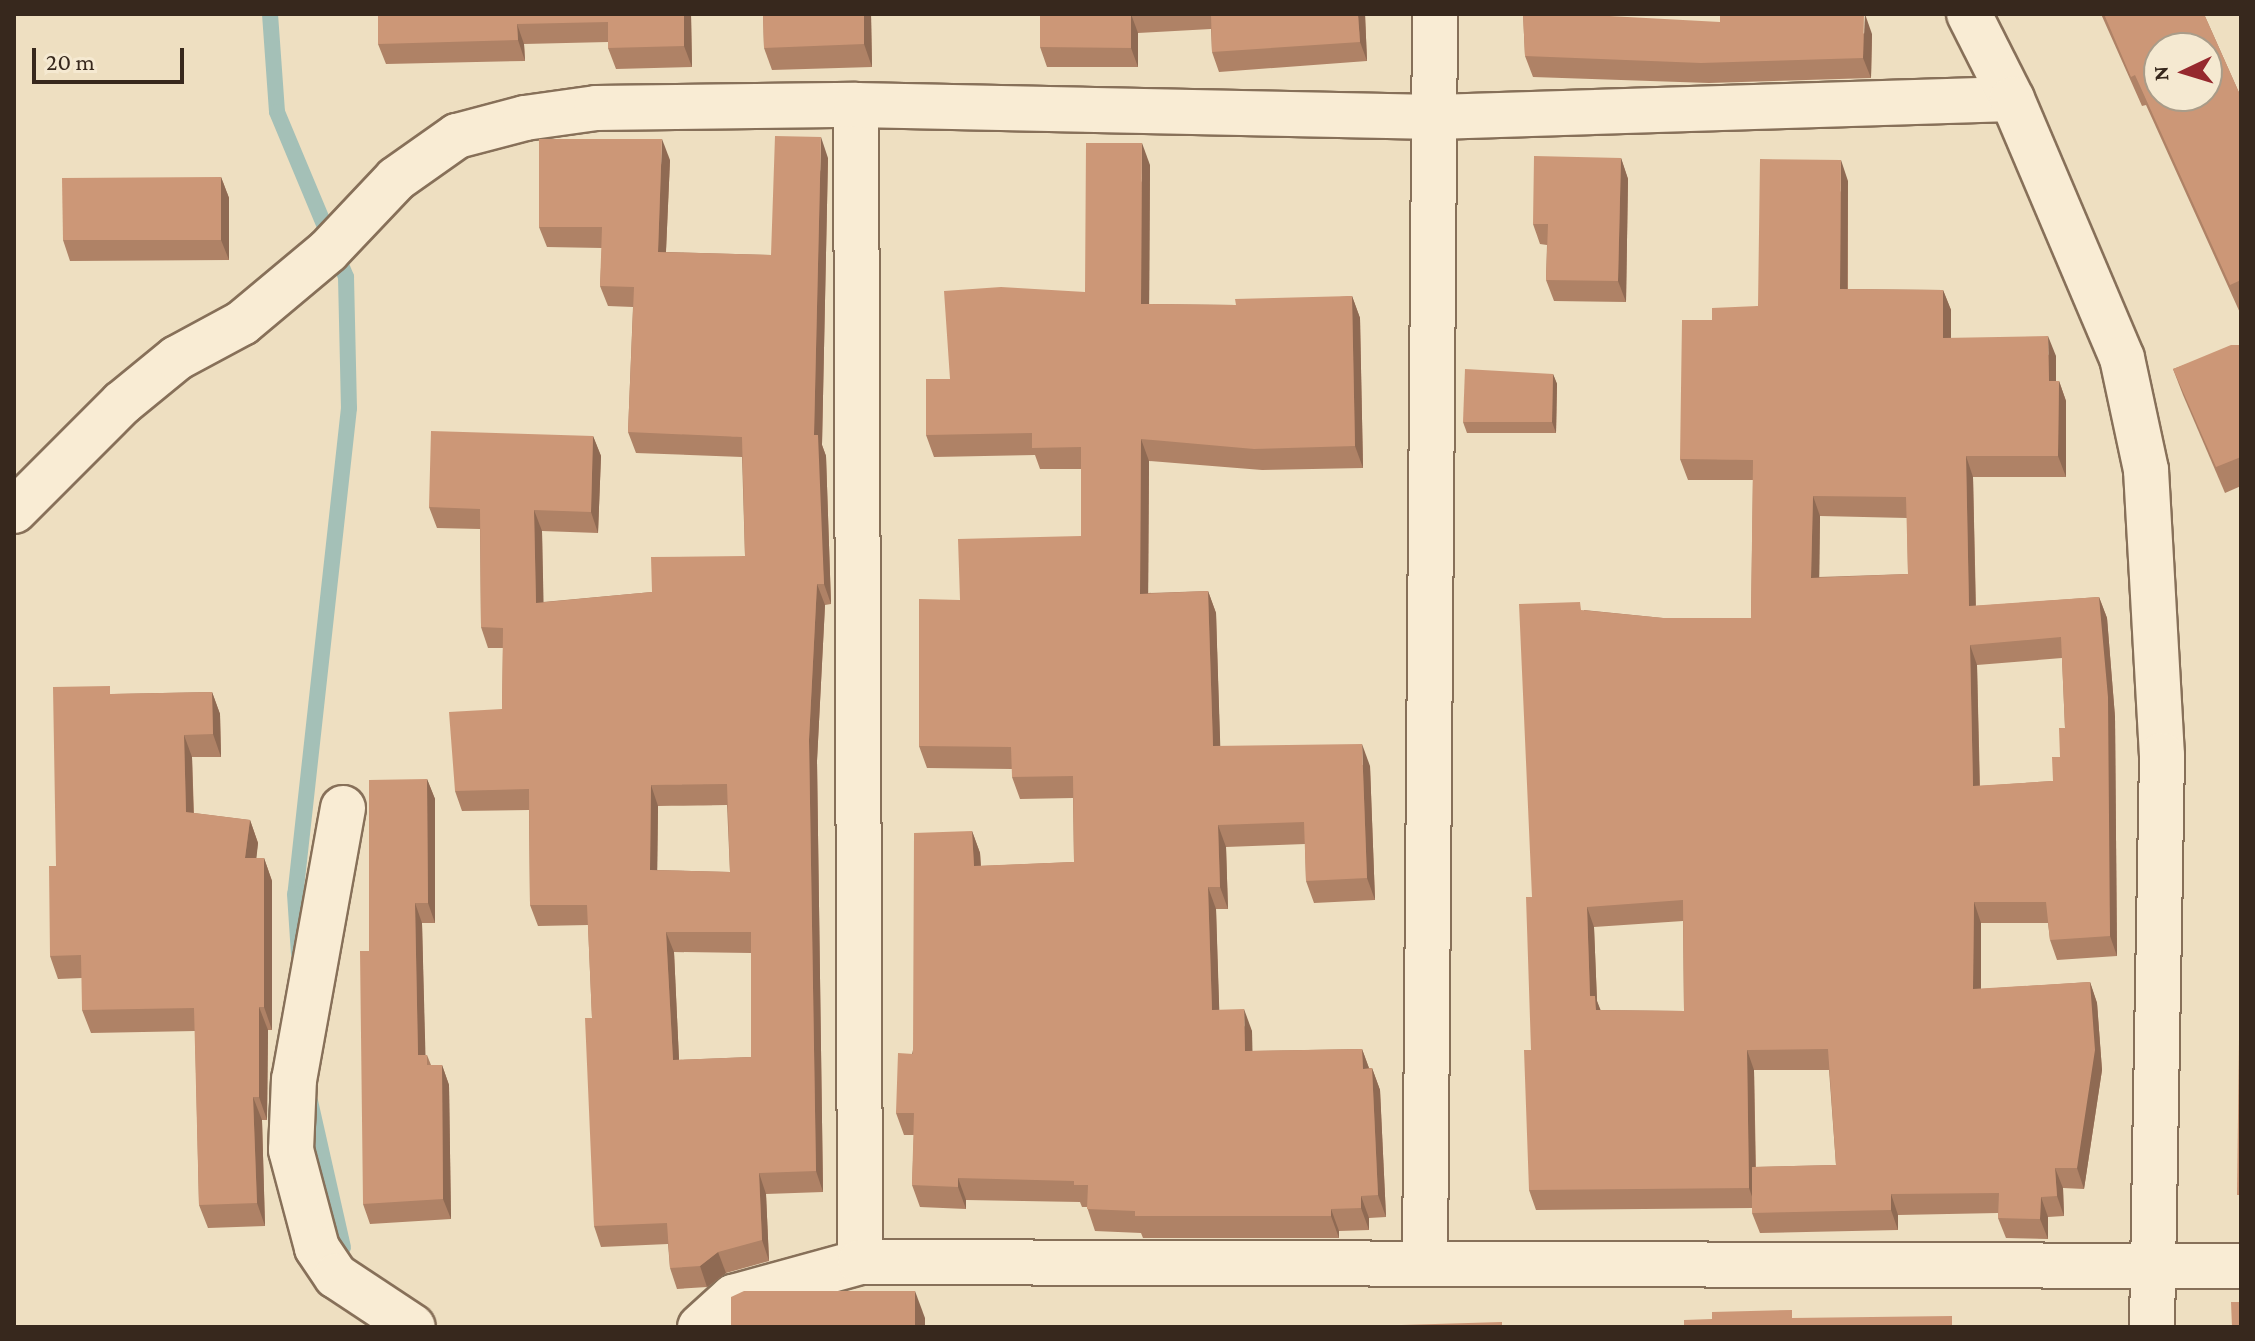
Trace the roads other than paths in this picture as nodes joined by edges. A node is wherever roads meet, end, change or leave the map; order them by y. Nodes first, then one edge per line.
1 (1435, 14) edge
2 (1969, 14) edge
3 (2012, 99) junction
4 (856, 105) junction
5 (1436, 117) junction
6 (14, 511) edge
7 (343, 808) dead end
8 (860, 1262) junction
9 (1425, 1263) junction
10 (2153, 1265) junction
11 (2241, 1266) edge
12 (413, 1327) edge
13 (700, 1327) edge
14 (2152, 1327) edge

1 - 5 street
2 - 3 street
3 - 5 street
3 - 10 street
4 - 5 street
4 - 6 street
4 - 8 street
5 - 9 street
7 - 12 street
8 - 9 street
8 - 13 street
9 - 10 street
10 - 11 street
10 - 14 street

